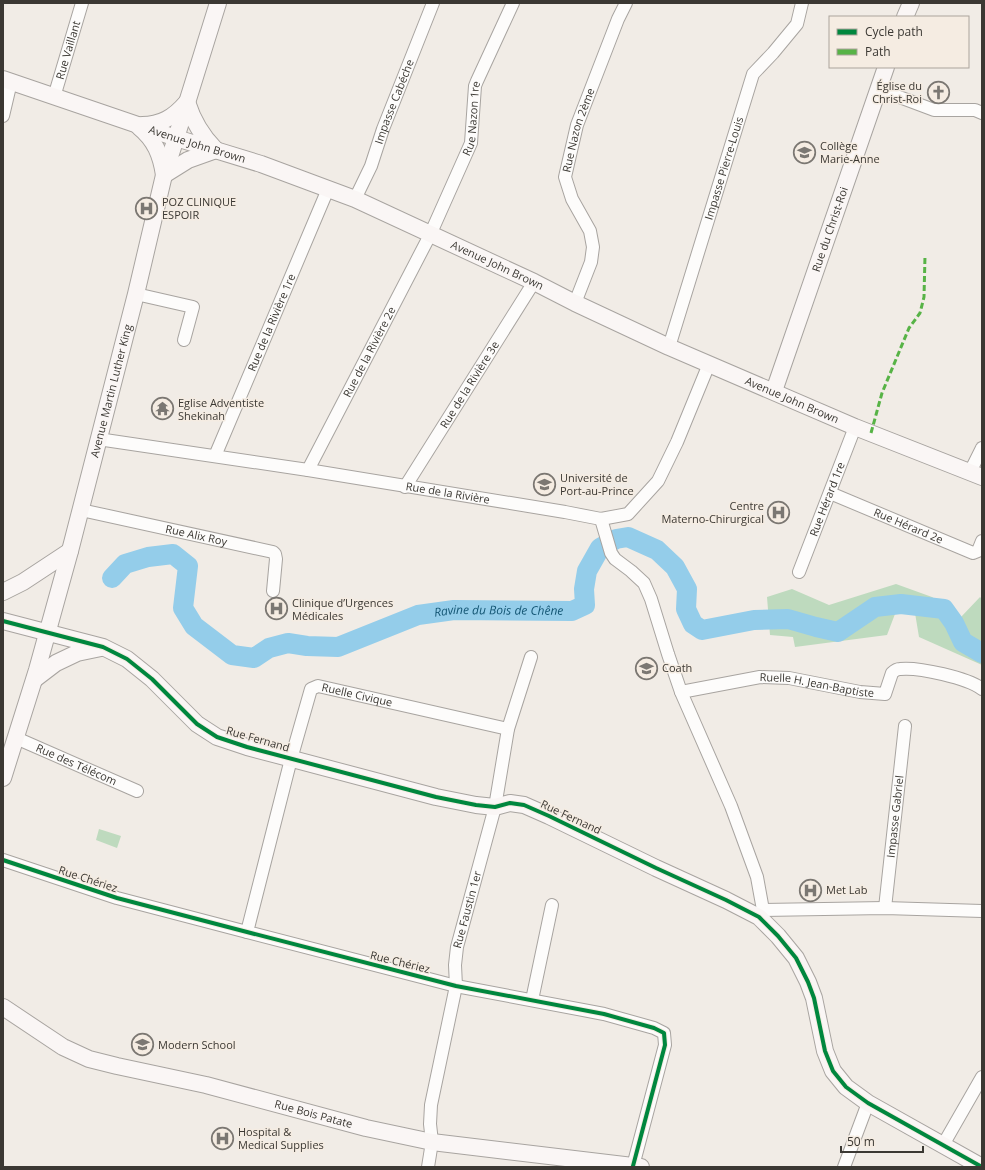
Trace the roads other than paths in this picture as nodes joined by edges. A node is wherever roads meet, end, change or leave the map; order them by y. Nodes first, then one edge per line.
1 (82, 3) edge
2 (218, 3) edge
3 (433, 3) edge
4 (513, 3) edge
5 (626, 3) edge
6 (802, 3) edge
7 (911, 3) edge
8 (905, 16) edge
9 (886, 68) edge
10 (7, 80) edge
11 (878, 89) junction
12 (54, 97) junction
13 (187, 102) junction
14 (982, 114) edge
15 (3, 116) edge
16 (137, 125) junction
17 (176, 138) junction
18 (216, 150) junction
19 (164, 175) junction
20 (328, 189) junction
21 (355, 199) junction
22 (430, 234) junction
23 (534, 282) junction
24 (136, 294) junction
25 (575, 303) junction
26 (184, 340) dead end
27 (669, 347) junction
28 (709, 364) junction
29 (774, 392) junction
30 (855, 427) junction
31 (98, 439) junction
32 (982, 448) edge
33 (216, 456) junction
34 (308, 470) junction
35 (976, 475) edge
36 (405, 487) junction
37 (830, 493) junction
38 (81, 510) junction
39 (601, 519) junction
40 (982, 541) edge
41 (70, 551) junction
42 (799, 572) dead end
43 (273, 591) dead end
44 (3, 592) edge
45 (3, 621) edge
46 (49, 632) junction
47 (103, 647) junction
48 (531, 657) dead end
49 (35, 679) junction
50 (982, 689) edge
51 (681, 692) junction
52 (905, 726) dead end
53 (508, 729) junction
54 (16, 738) junction
55 (291, 759) junction
56 (3, 778) edge
57 (137, 791) dead end
58 (495, 807) junction
59 (3, 860) edge
60 (552, 905) dead end
61 (885, 908) junction
62 (982, 911) edge
63 (761, 914) junction
64 (247, 932) junction
65 (456, 986) junction
66 (532, 1000) junction
67 (3, 1007) edge
68 (982, 1077) edge
69 (868, 1103) junction
70 (432, 1142) junction
71 (943, 1144) junction
72 (637, 1166) edge
73 (428, 1167) edge
74 (844, 1167) edge
75 (982, 1167) edge

1 - 12 street, Rue Vaillant
2 - 13 street, Avenue Martin Luther King
3 - 21 street, Impasse Cabéche
4 - 22 street, Rue Nazon 1re
5 - 25 street, Rue Nazon 2ème
6 - 27 street, Impasse Pierre-Louis
7 - 8 street
9 - 11 street, Rue du Christ-Roi
10 - 12 street, Avenue John Brown
10 - 15 street
11 - 14 street
11 - 29 street, Rue du Christ-Roi
12 - 16 street, Avenue John Brown
13 - 16 street
13 - 17 street, Avenue Martin Luther King
13 - 18 street
16 - 17 street, Avenue John Brown
16 - 19 street
17 - 18 street, Avenue John Brown
17 - 19 street, Avenue Martin Luther King
18 - 19 street
18 - 20 street, Avenue John Brown
19 - 24 street, Avenue Martin Luther King
20 - 21 street, Avenue John Brown
20 - 33 street, Rue de la Rivière 1re
21 - 22 street, Avenue John Brown
22 - 23 street, Avenue John Brown
22 - 34 street, Rue de la Rivière 2e
23 - 25 street, Avenue John Brown
23 - 36 street, Rue de la Rivière 3e
24 - 26 street
24 - 31 street, Avenue Martin Luther King
25 - 27 street, Avenue John Brown
27 - 28 street, Avenue John Brown
28 - 29 street, Avenue John Brown
28 - 39 street, Rue de la Rivière
29 - 30 street, Avenue John Brown
30 - 35 street, Avenue John Brown
30 - 37 street, Rue Hérard 1re
31 - 33 street, Rue de la Rivière
31 - 38 street, Avenue Martin Luther King
32 - 35 street
33 - 34 street, Rue de la Rivière
34 - 36 street, Rue de la Rivière
36 - 39 street, Rue de la Rivière
37 - 40 street, Rue Hérard 2e
37 - 42 street, Rue Hérard 1re
38 - 41 street, Avenue Martin Luther King
38 - 43 street, Rue Alix Roy
39 - 51 street
41 - 44 street
41 - 46 street, Avenue Martin Luther King
45 - 46 street, Rue Fernand
46 - 47 street, Rue Fernand
46 - 49 street, Avenue Martin Luther King
47 - 49 street
47 - 55 street, Rue Fernand
48 - 53 street, Rue Faustin 1er
49 - 54 street, Avenue Martin Luther King
50 - 51 street, Ruelle H. Jean-Baptiste
51 - 63 street
52 - 61 street, Impasse Gabriel
53 - 55 street, Ruelle Civique
53 - 58 street, Rue Faustin 1er
54 - 56 street, Avenue Martin Luther King
54 - 57 street, Rue des Télécom
55 - 58 street, Rue Fernand
55 - 64 street, Ruelle Civique
58 - 63 street, Rue Fernand
58 - 65 street, Rue Faustin 1er
59 - 64 street, Rue Chériez
60 - 66 street
61 - 62 street
61 - 63 street
63 - 69 street, Rue Fernand
64 - 65 street, Rue Chériez
65 - 66 street, Rue Chériez
65 - 70 street, Rue Faustin 1er
66 - 72 street, Rue Chériez
67 - 70 street, Rue Bois Patate
68 - 71 street
69 - 71 street, Rue Fernand
69 - 74 street
70 - 72 street, Rue Bois Patate
70 - 73 street, Rue Faustin 1er
71 - 75 street, Rue Fernand

